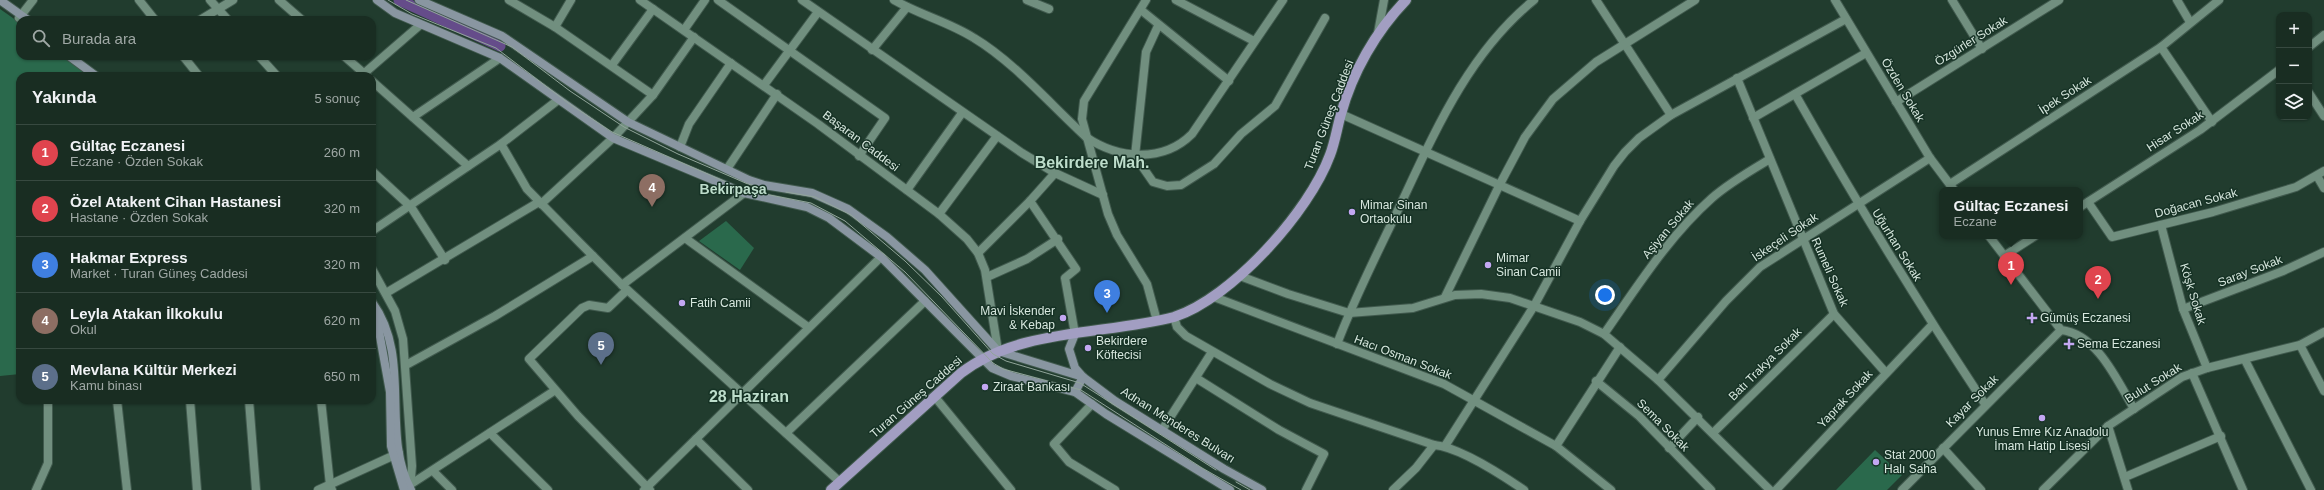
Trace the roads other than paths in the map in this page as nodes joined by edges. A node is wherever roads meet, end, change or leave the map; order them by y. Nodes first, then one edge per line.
1 (0, 0) edge
2 (34, 0) edge
3 (139, 0) edge
4 (210, 0) edge
5 (233, 0) edge
6 (279, 0) edge
7 (377, 0) edge
8 (418, 0) edge
9 (509, 0) edge
10 (571, 0) edge
11 (640, 0) edge
12 (705, 0) edge
13 (718, 0) edge
14 (802, 0) edge
15 (894, 0) edge
16 (1028, 0) edge
17 (1146, 0) edge
18 (1176, 0) edge
19 (1283, 0) edge
20 (1384, 0) edge
21 (1406, 0) edge
22 (1534, 0) edge
23 (1596, 0) edge
24 (1695, 0) edge
25 (1835, 0) edge
26 (1952, 0) edge
27 (2059, 0) edge
28 (2177, 0) edge
29 (2219, 0) edge
30 (428, 2) edge
31 (0, 6) edge
32 (907, 8) junction
33 (219, 9) junction
34 (653, 9) junction
35 (1049, 9) dead end
36 (1140, 10) junction
37 (818, 12) junction
38 (18, 16) edge
39 (20, 16) edge
40 (23, 16) edge
41 (152, 16) edge
42 (207, 16) edge
43 (225, 16) edge
44 (297, 16) edge
45 (1325, 18) dead end
46 (1846, 19) junction
47 (2190, 22) junction
48 (420, 25) junction
49 (1158, 26) junction
50 (555, 27) junction
51 (684, 30) junction
52 (1378, 34) junction
53 (2324, 35) edge
54 (694, 37) junction
55 (1254, 41) junction
56 (1623, 44) junction
57 (2312, 45) edge
58 (2161, 47) junction
59 (1982, 49) junction
60 (872, 50) junction
61 (788, 52) junction
62 (1866, 53) junction
63 (500, 58) junction
64 (74, 60) edge
65 (83, 60) edge
66 (186, 60) edge
67 (263, 60) edge
68 (348, 60) edge
69 (731, 63) junction
70 (612, 65) junction
71 (91, 72) edge
72 (99, 72) edge
73 (196, 72) edge
74 (274, 72) edge
75 (361, 72) edge
76 (367, 72) edge
77 (2276, 72) edge
78 (1736, 78) junction
79 (1229, 81) junction
80 (376, 85) edge
81 (764, 85) junction
82 (777, 94) junction
83 (1795, 94) junction
84 (653, 95) junction
85 (2312, 98) edge
86 (558, 100) junction
87 (1896, 102) junction
88 (962, 112) junction
89 (1341, 114) junction
90 (1671, 115) junction
91 (2324, 116) edge
92 (413, 117) junction
93 (1753, 118) junction
94 (628, 122) junction
95 (2212, 122) junction
96 (997, 136) junction
97 (1086, 137) junction
98 (613, 138) junction
99 (501, 144) junction
100 (680, 147) junction
101 (1426, 150) junction
102 (859, 156) junction
103 (1135, 156) junction
104 (1930, 158) junction
105 (1770, 159) junction
106 (468, 166) junction
107 (727, 169) junction
108 (2324, 171) edge
109 (1055, 173) junction
110 (376, 174) edge
111 (2317, 176) junction
112 (1500, 184) junction
113 (1952, 187) edge
114 (2324, 188) edge
115 (907, 190) junction
116 (744, 193) junction
117 (1103, 195) junction
118 (1030, 201) junction
119 (2088, 202) junction
120 (540, 203) junction
121 (1857, 203) junction
122 (2083, 205) edge
123 (411, 207) junction
124 (939, 214) junction
125 (1580, 221) junction
126 (2161, 225) junction
127 (376, 229) edge
128 (685, 238) junction
129 (1058, 239) junction
130 (1802, 239) junction
131 (1991, 239) edge
132 (2030, 239) edge
133 (2324, 252) edge
134 (978, 253) junction
135 (593, 256) junction
136 (2004, 256) junction
137 (881, 258) junction
138 (445, 260) junction
139 (376, 276) edge
140 (987, 276) junction
141 (1240, 276) junction
142 (624, 287) junction
143 (386, 293) junction
144 (1214, 296) junction
145 (1445, 297) junction
146 (925, 301) junction
147 (1534, 306) junction
148 (2183, 309) junction
149 (1349, 312) junction
150 (1834, 314) junction
151 (1174, 317) junction
152 (376, 318) edge
153 (1157, 321) junction
154 (1932, 325) junction
155 (808, 328) junction
156 (379, 330) edge
157 (2061, 330) junction
158 (2324, 332) edge
159 (1075, 334) junction
160 (1604, 334) junction
161 (1337, 344) junction
162 (2300, 345) junction
163 (1620, 347) junction
164 (998, 351) junction
165 (1212, 352) junction
166 (981, 359) junction
167 (2245, 360) junction
168 (406, 365) junction
169 (2207, 368) junction
170 (1886, 373) junction
171 (2192, 373) junction
172 (1083, 377) junction
173 (1196, 378) junction
174 (1658, 380) junction
175 (1596, 381) junction
176 (554, 391) junction
177 (2324, 391) edge
178 (1075, 392) junction
179 (741, 393) junction
180 (934, 397) junction
181 (1475, 401) junction
182 (48, 404) edge
183 (117, 404) edge
184 (190, 404) edge
185 (249, 404) edge
186 (321, 404) edge
187 (1092, 404) junction
188 (1985, 404) junction
189 (2134, 409) junction
190 (1698, 417) junction
191 (2108, 426) junction
192 (1162, 430) junction
193 (1714, 432) junction
194 (490, 433) junction
195 (786, 433) junction
196 (2221, 436) junction
197 (696, 439) junction
198 (1434, 445) junction
199 (1445, 446) junction
200 (1556, 446) junction
201 (1669, 448) junction
202 (1942, 448) junction
203 (396, 454) junction
204 (433, 471) junction
205 (2125, 477) junction
206 (840, 482) junction
207 (331, 488) edge
208 (407, 489) edge
209 (647, 489) edge
210 (36, 490) edge
211 (127, 490) edge
212 (197, 490) edge
213 (256, 490) edge
214 (318, 490) edge
215 (452, 490) edge
216 (548, 490) edge
217 (748, 490) edge
218 (831, 490) edge
219 (1011, 490) edge
220 (1115, 490) edge
221 (1230, 490) edge
222 (1262, 490) edge
223 (1306, 490) edge
224 (1394, 490) edge
225 (1524, 490) edge
226 (1610, 490) edge
227 (1710, 490) edge
228 (1770, 490) edge
229 (1776, 490) edge
230 (1902, 490) edge
231 (1981, 490) edge
232 (2043, 490) edge
233 (2128, 490) edge
234 (2243, 490) edge
235 (2311, 490) edge

1 - 39 main road
2 - 40 street
3 - 41 street
4 - 33 street
5 - 33 street
6 - 44 street
7 - 48 main road
8 - 30 main road
9 - 50 street
10 - 50 street
11 - 34 street, Başaran Caddesi
12 - 51 street
13 - 61 street
14 - 37 street
15 - 32 street
16 - 35 street
17 - 36 street
18 - 55 street
19 - 55 street
20 - 52 street
21 - 52 main road, Turan Güneş Caddesi
22 - 101 street
23 - 56 street
24 - 56 street
25 - 46 street, Özden Sokak
26 - 59 street
27 - 59 street, Özgürler Sokak
28 - 47 street
29 - 47 street, İpek Sokak
30 - 94 main road
31 - 38 main road
32 - 60 street
32 - 97 street
33 - 42 street
33 - 43 street
34 - 51 street, Başaran Caddesi
34 - 70 street
36 - 49 street
36 - 97 street
37 - 60 street
37 - 61 street
45 - 103 street
46 - 62 street, Özden Sokak
46 - 78 street
47 - 58 street, İpek Sokak
48 - 63 main road
48 - 76 street
49 - 79 street
49 - 103 street
50 - 70 street
51 - 54 street, Başaran Caddesi
52 - 89 main road, Turan Güneş Caddesi
53 - 57 street
54 - 69 street, Başaran Caddesi
54 - 84 street
55 - 79 street
56 - 90 street
56 - 112 street
58 - 95 street
58 - 113 street, İpek Sokak
59 - 87 street, Özgürler Sokak
60 - 88 street
61 - 81 street
61 - 102 street
62 - 83 street
62 - 87 street, Özden Sokak
63 - 86 main road
63 - 92 street
64 - 71 main road
65 - 72 main road
66 - 73 street
67 - 74 street
68 - 75 street
69 - 81 street, Başaran Caddesi
69 - 100 street
70 - 84 street
77 - 95 street, Hisar Sokak
78 - 90 street
78 - 93 street, Rumeli Sokak
79 - 103 street
80 - 92 street
81 - 82 street, Başaran Caddesi
82 - 102 street, Başaran Caddesi
82 - 107 street
83 - 93 street
83 - 121 street, Uğurhan Sokak
84 - 94 street
85 - 91 street
86 - 98 main road
86 - 99 street
87 - 104 street, Özden Sokak
88 - 96 street
88 - 115 street
89 - 101 street
89 - 141 main road, Turan Güneş Caddesi
90 - 125 street
92 - 106 street
93 - 105 street, Rumeli Sokak
94 - 98 street
94 - 100 main road
95 - 119 street, Hisar Sokak
96 - 109 street
96 - 124 street
97 - 103 street
97 - 117 street
98 - 116 main road
98 - 120 street
99 - 106 street
99 - 120 street
100 - 107 main road
101 - 112 street
101 - 149 street
102 - 115 street, Başaran Caddesi
104 - 113 street, Özden Sokak
104 - 121 street, İskeçeli Sokak
105 - 130 street, Rumeli Sokak
105 - 160 street, Aşiyan Sokak
106 - 123 street
107 - 164 main road
108 - 111 street, Doğacan Sokak
109 - 117 street
109 - 118 street
110 - 123 street
111 - 114 street
111 - 126 street, Doğacan Sokak
112 - 125 street
112 - 145 street
115 - 124 street, Başaran Caddesi
116 - 128 street
116 - 137 main road
117 - 153 street
118 - 129 street
118 - 134 street
119 - 122 street, Hisar Sokak
119 - 126 street, Doğacan Sokak
120 - 135 street
120 - 138 street
121 - 130 street, İskeçeli Sokak
121 - 154 street, Uğurhan Sokak
123 - 127 street
123 - 138 street
124 - 134 street, Başaran Caddesi
125 - 147 street
126 - 148 street, Köşk Sokak
128 - 142 street
128 - 155 street
129 - 140 street
129 - 159 street
130 - 150 street, Rumeli Sokak
130 - 174 street, İskeçeli Sokak
131 - 136 street
132 - 136 street
133 - 148 street, Saray Sokak
134 - 140 street, Başaran Caddesi
135 - 142 street
135 - 168 street
136 - 157 street
137 - 146 main road
137 - 155 street
138 - 143 street
139 - 143 street
140 - 164 street, Başaran Caddesi
141 - 144 main road, Turan Güneş Caddesi
141 - 149 street
142 - 176 street
142 - 179 street
143 - 168 street
144 - 151 main road, Turan Güneş Caddesi
144 - 161 street, Hacı Osman Sokak
145 - 147 street
145 - 149 street
146 - 166 main road
146 - 195 street
147 - 160 street
147 - 181 street
148 - 169 street, Köşk Sokak
149 - 161 street
150 - 170 street, Rumeli Sokak
150 - 193 street, Batı Trakya Sokak
151 - 153 main road, Turan Güneş Caddesi
151 - 165 street
152 - 156 main road
153 - 159 main road, Turan Güneş Caddesi
154 - 170 street, Yaprak Sokak
154 - 188 street, Uğurhan Sokak
155 - 179 street
156 - 203 main road
157 - 188 street, Kayar Sokak
157 - 189 street
158 - 162 street, Bulut Sokak
159 - 164 main road, Turan Güneş Caddesi
159 - 172 main road
160 - 163 street
161 - 181 street, Hacı Osman Sokak
162 - 167 street, Bulut Sokak
162 - 177 street
163 - 174 street
163 - 175 street
164 - 166 main road, Turan Güneş Caddesi
164 - 172 main road, Adnan Menderes Bulvarı
165 - 173 street
165 - 198 street
166 - 178 main road
166 - 180 main road, Turan Güneş Caddesi
167 - 169 street, Bulut Sokak
167 - 235 street
168 - 208 street
169 - 171 street, Bulut Sokak
170 - 229 street, Yaprak Sokak
171 - 189 street, Bulut Sokak
171 - 196 street
172 - 178 main road
172 - 192 main road, Adnan Menderes Bulvarı
173 - 192 street
173 - 223 street
174 - 190 street
175 - 200 street
175 - 201 street, Sema Sokak
176 - 194 street
176 - 209 street
178 - 187 main road
179 - 195 street
179 - 197 street
180 - 206 main road, Turan Güneş Caddesi
180 - 219 street
181 - 199 street
181 - 200 street, Hacı Osman Sokak
182 - 210 street
183 - 211 street
184 - 212 street
185 - 213 street
186 - 207 street
187 - 220 street
187 - 221 main road
188 - 202 street, Kayar Sokak
189 - 191 street, Bulut Sokak
190 - 193 street
190 - 201 street
191 - 205 street
191 - 232 street, Bulut Sokak
192 - 222 main road, Adnan Menderes Bulvarı
193 - 228 street
194 - 204 street
194 - 216 street
195 - 206 street
196 - 205 street
196 - 234 street
197 - 209 street
197 - 217 street
198 - 199 street
198 - 224 street
199 - 225 street
200 - 226 street, Hacı Osman Sokak
201 - 227 street, Sema Sokak
202 - 230 street, Kayar Sokak
202 - 231 street
203 - 207 street
203 - 208 main road
204 - 208 street
204 - 215 street
205 - 233 street
206 - 218 main road, Turan Güneş Caddesi
207 - 214 street

